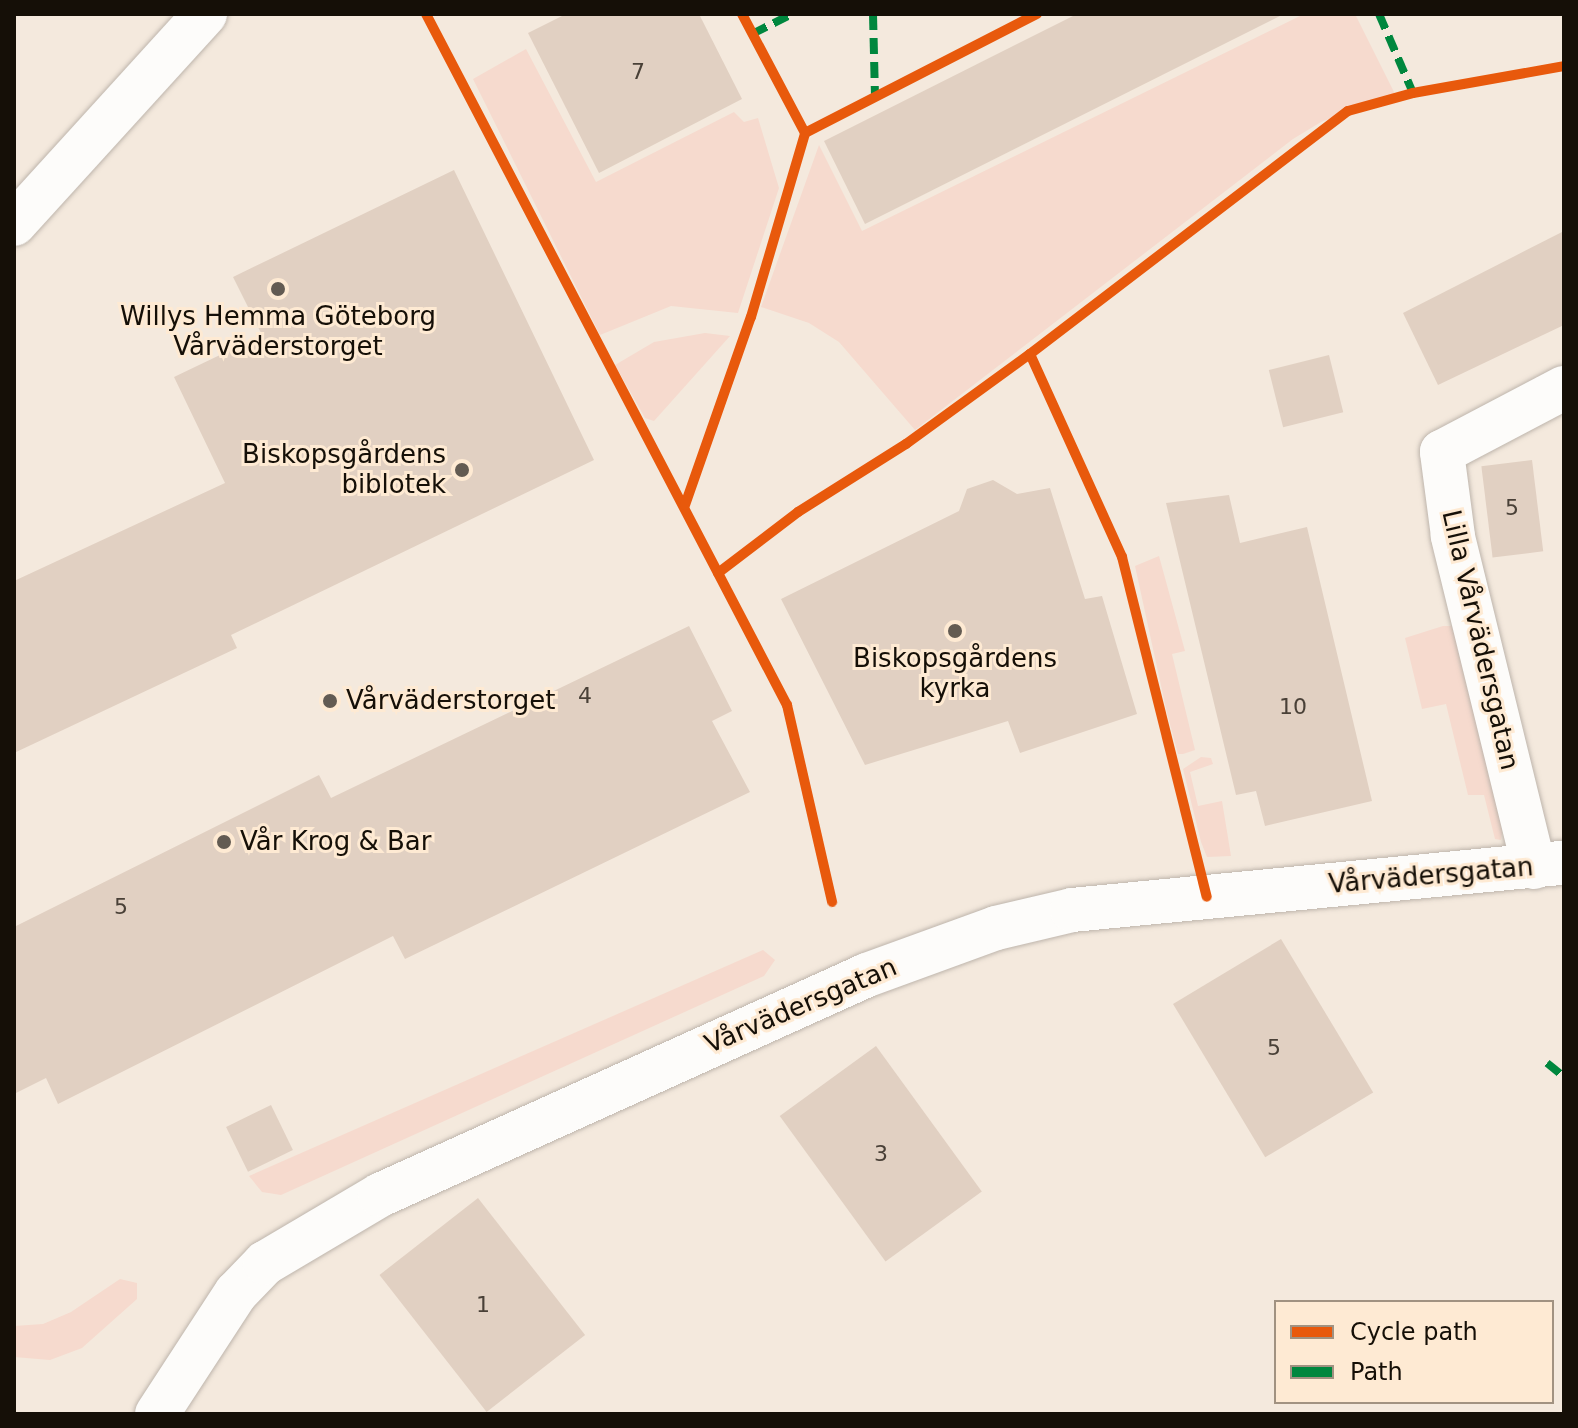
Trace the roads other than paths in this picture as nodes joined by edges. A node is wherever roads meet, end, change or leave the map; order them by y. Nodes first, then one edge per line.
1 (205, 14) edge
2 (14, 224) edge
3 (1564, 388) edge
4 (1549, 865) edge
5 (157, 1414) edge

1 - 2 street
3 - 4 street, Lilla Vårvädersgatan
4 - 5 street, Vårvädersgatan

